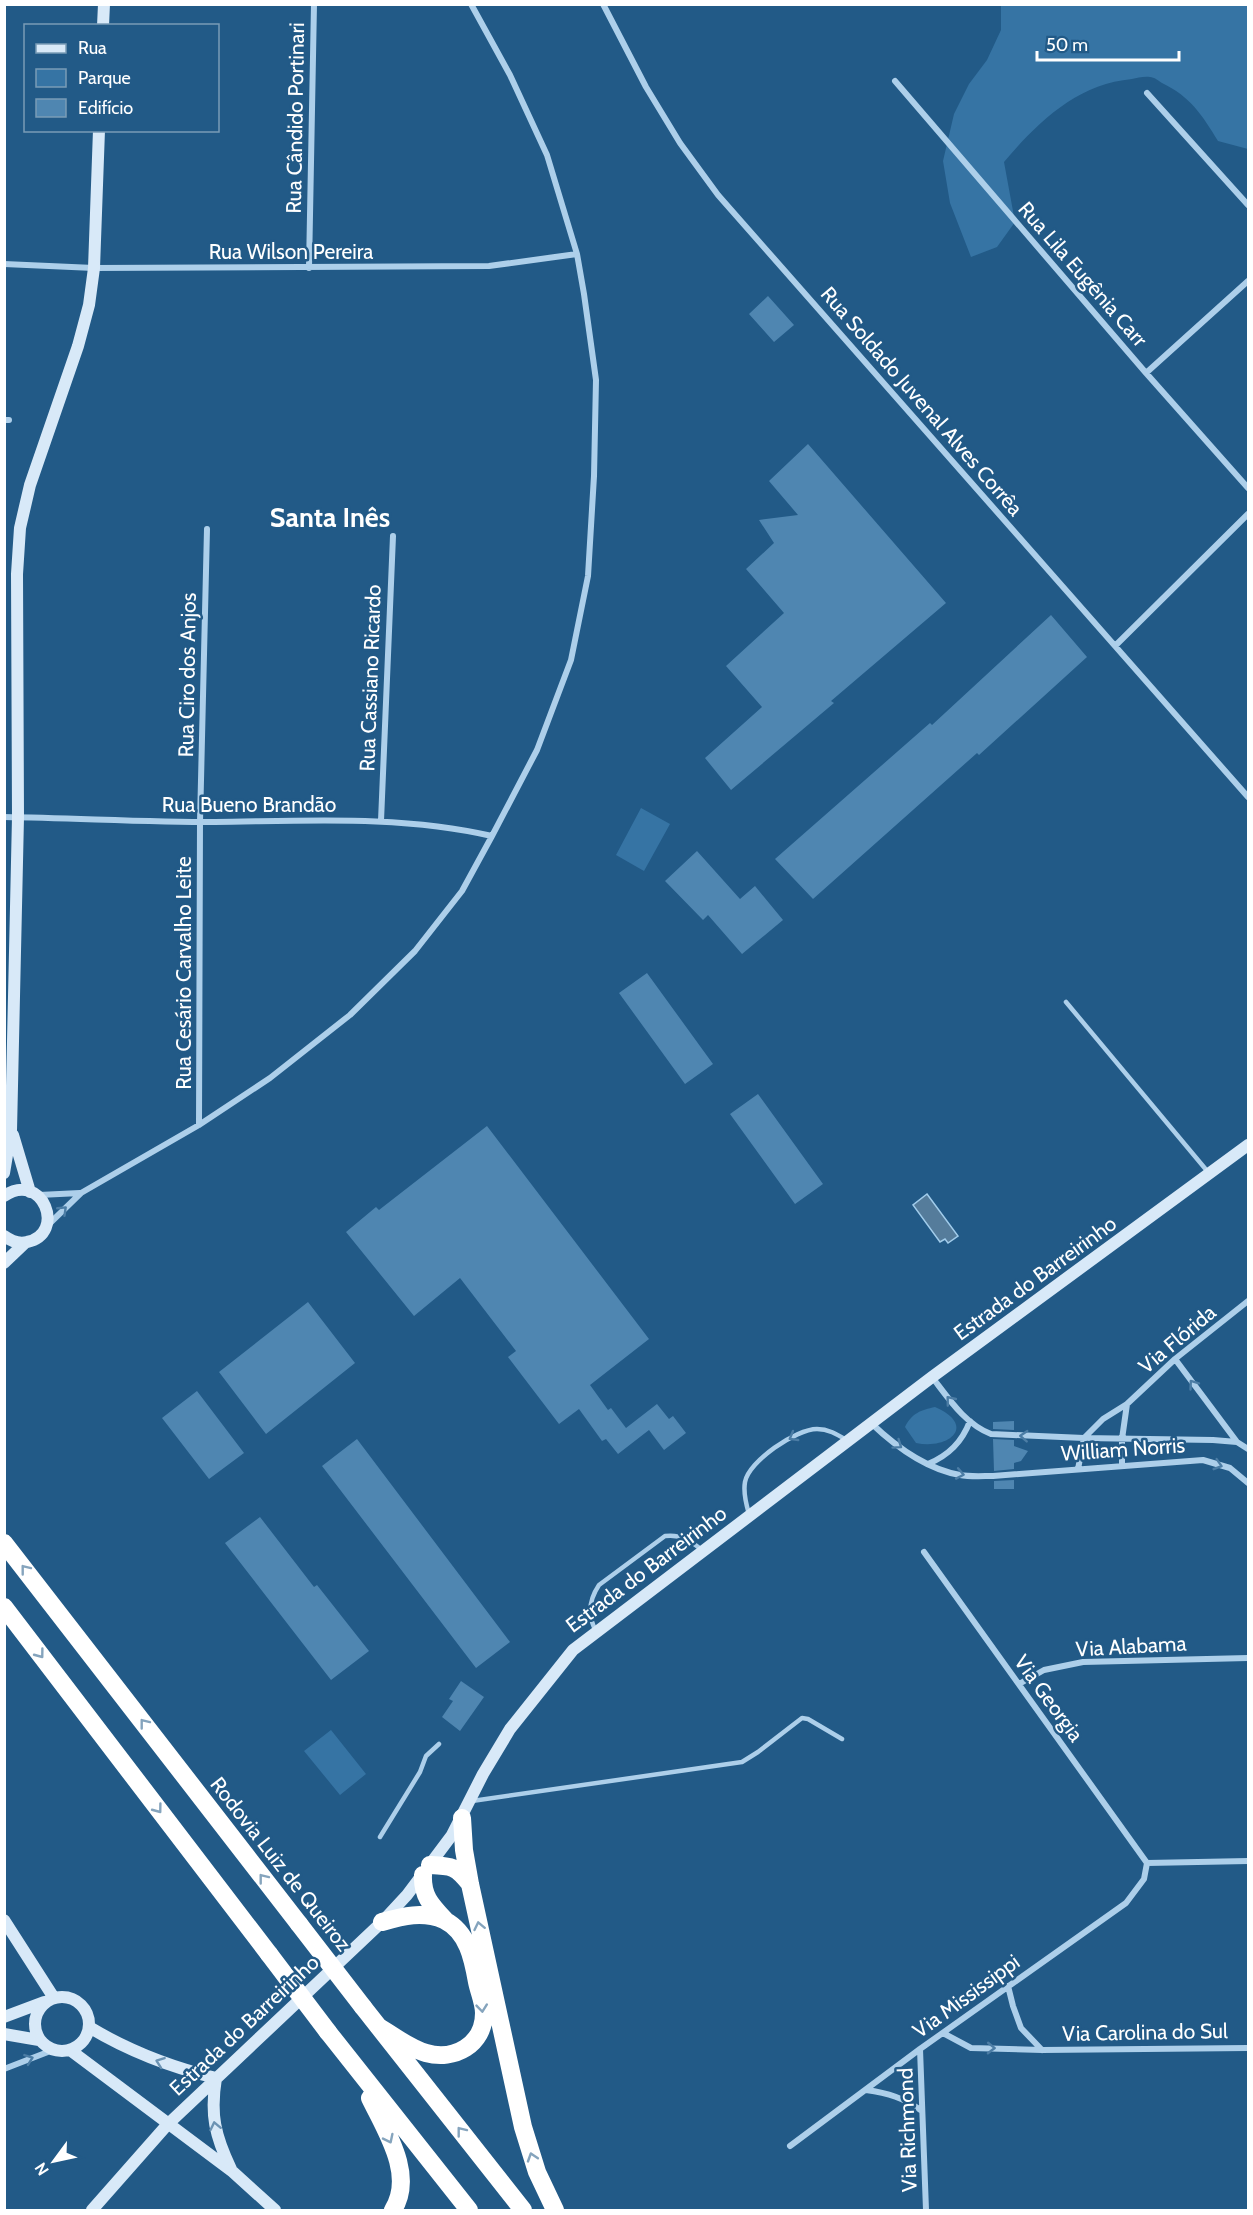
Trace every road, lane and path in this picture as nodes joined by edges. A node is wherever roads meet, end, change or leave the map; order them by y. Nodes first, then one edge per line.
1 (104, 4) edge
2 (314, 4) edge
3 (471, 4) edge
4 (603, 4) edge
5 (103, 24) edge
6 (895, 81) dead end
7 (1147, 93) dead end
8 (99, 132) edge
9 (1248, 205) edge
10 (577, 254) junction
11 (4, 264) edge
12 (94, 267) junction
13 (309, 268) junction
14 (1248, 281) edge
15 (1146, 373) junction
16 (1248, 488) edge
17 (1248, 514) edge
18 (207, 529) dead end
19 (393, 536) dead end
20 (1115, 646) junction
21 (1248, 797) edge
22 (4, 817) edge
23 (18, 817) junction
24 (381, 821) junction
25 (200, 822) junction
26 (492, 836) junction
27 (1066, 1002) dead end
28 (199, 1125) junction
29 (12, 1131) junction
30 (1248, 1145) edge
31 (4, 1173) edge
32 (1210, 1174) junction
33 (81, 1193) junction
34 (34, 1194) junction
35 (4, 1196) edge
36 (46, 1227) junction
37 (4, 1236) edge
38 (25, 1243) junction
39 (4, 1263) edge
40 (1248, 1301) edge
41 (1175, 1359) junction
42 (932, 1377) junction
43 (1127, 1404) junction
44 (970, 1421) junction
45 (871, 1423) junction
46 (1084, 1438) junction
47 (1122, 1439) junction
48 (848, 1440) junction
49 (1237, 1442) junction
50 (1248, 1449) edge
51 (928, 1464) junction
52 (1122, 1466) junction
53 (1078, 1468) junction
54 (1248, 1483) edge
55 (749, 1516) junction
56 (4, 1543) edge
57 (703, 1551) junction
58 (924, 1552) dead end
59 (4, 1607) edge
60 (597, 1632) junction
61 (1248, 1658) edge
62 (1019, 1684) junction
63 (842, 1739) dead end
64 (439, 1744) dead end
65 (466, 1810) junction
66 (380, 1837) dead end
67 (1248, 1861) edge
68 (1147, 1863) junction
69 (426, 1870) junction
70 (470, 1884) junction
71 (4, 1920) edge
72 (446, 1921) junction
73 (382, 1922) junction
74 (1008, 1986) junction
75 (50, 2000) junction
76 (4, 2017) edge
77 (379, 2026) junction
78 (89, 2027) junction
79 (943, 2033) junction
80 (4, 2034) edge
81 (39, 2040) junction
82 (1248, 2048) edge
83 (920, 2049) junction
84 (53, 2050) junction
85 (70, 2050) junction
86 (1042, 2050) junction
87 (354, 2067) junction
88 (4, 2069) edge
89 (216, 2078) junction
90 (866, 2090) junction
91 (922, 2111) junction
92 (168, 2125) junction
93 (790, 2146) dead end
94 (232, 2172) junction
95 (92, 2211) edge
96 (275, 2211) edge
97 (393, 2211) edge
98 (469, 2211) edge
99 (523, 2211) edge
100 (555, 2211) edge
101 (926, 2211) edge

1 - 5 main road
2 - 13 street, Rua Cândido Portinari
3 - 10 street
4 - 20 street, Rua Soldado Juvenal Alves Corrêa
6 - 15 street, Rua Lila Eugênia Carr
7 - 9 street
8 - 12 main road
10 - 13 street, Rua Wilson Pereira
10 - 26 street
11 - 12 street, Rua Wilson Pereira
12 - 13 street, Rua Wilson Pereira
12 - 23 main road
14 - 15 street
15 - 16 street, Rua Lila Eugênia Carr
17 - 20 street
18 - 25 street, Rua Ciro dos Anjos
19 - 24 street, Rua Cassiano Ricardo
20 - 21 street, Rua Soldado Juvenal Alves Corrêa
22 - 23 street, Rua Bueno Brandão
23 - 25 street, Rua Bueno Brandão
23 - 29 main road
24 - 25 street, Rua Bueno Brandão
24 - 26 street, Rua Bueno Brandão
25 - 28 street, Rua Cesário Carvalho Leite
26 - 28 street
27 - 32 lane
28 - 33 street
29 - 31 main road
29 - 34 main road
30 - 32 main road, Estrada do Barreirinho
32 - 42 main road, Estrada do Barreirinho
33 - 34 street
36 -> 33 street
34 - 35 main road
34 - 36 main road
36 - 38 main road
37 - 38 main road
38 - 39 main road
40 - 41 street, Via Flórida
41 - 43 street, Via Flórida
49 -> 41 street
44 -> 42 street
42 - 45 main road, Estrada do Barreirinho
43 - 46 street, Via Flórida
43 - 47 street
46 -> 44 street, William Norris
44 - 51 street
45 - 48 main road, Estrada do Barreirinho
45 -> 51 street, William Norris
46 - 47 street, William Norris
46 - 53 street
47 - 49 street, William Norris
47 - 52 street
48 - 55 main road, Estrada do Barreirinho
48 -> 55 lane
49 - 50 street
51 -> 53 street, William Norris
52 - 53 street, William Norris
52 -> 54 street, William Norris
55 - 57 main road, Estrada do Barreirinho
77 -> 56 highway, Rodovia Luiz de Queiroz, bridge
57 - 60 main road, Estrada do Barreirinho
57 - 60 lane
58 - 62 street, Via Georgia
59 -> 87 highway, bridge
60 - 65 main road, Estrada do Barreirinho
61 - 62 street, Via Alabama
62 - 68 street, Via Georgia
63 - 65 lane
64 - 66 lane
65 - 69 main road, Estrada do Barreirinho
65 - 70 highway
67 - 68 street
68 - 74 street, Via Mississippi
69 - 70 highway
69 - 72 highway
69 - 73 main road, Estrada do Barreirinho
100 -> 70 highway
71 - 75 main road
72 - 73 highway
72 -> 77 highway
73 - 89 main road, Estrada do Barreirinho
74 - 79 street, Via Mississippi
74 - 86 street
75 - 76 main road
75 - 78 main road
75 - 81 main road
99 -> 77 highway, Rodovia Luiz de Queiroz
78 - 85 main road
89 -> 78 main road
79 - 83 street, Via Mississippi
79 -> 86 street, Via Carolina do Sul
80 - 81 main road
81 - 84 main road
82 - 86 street, Via Carolina do Sul
83 - 90 street, Via Mississippi
83 - 91 street, Via Richmond
84 - 85 main road
88 -> 84 street
85 - 92 main road
87 -> 97 highway
87 - 98 highway
89 - 92 main road, Estrada do Barreirinho
94 -> 89 main road
90 - 91 street
90 - 93 street, Via Mississippi
91 - 101 street, Via Richmond
92 - 94 main road
92 - 95 main road, Estrada do Barreirinho
94 - 96 main road

